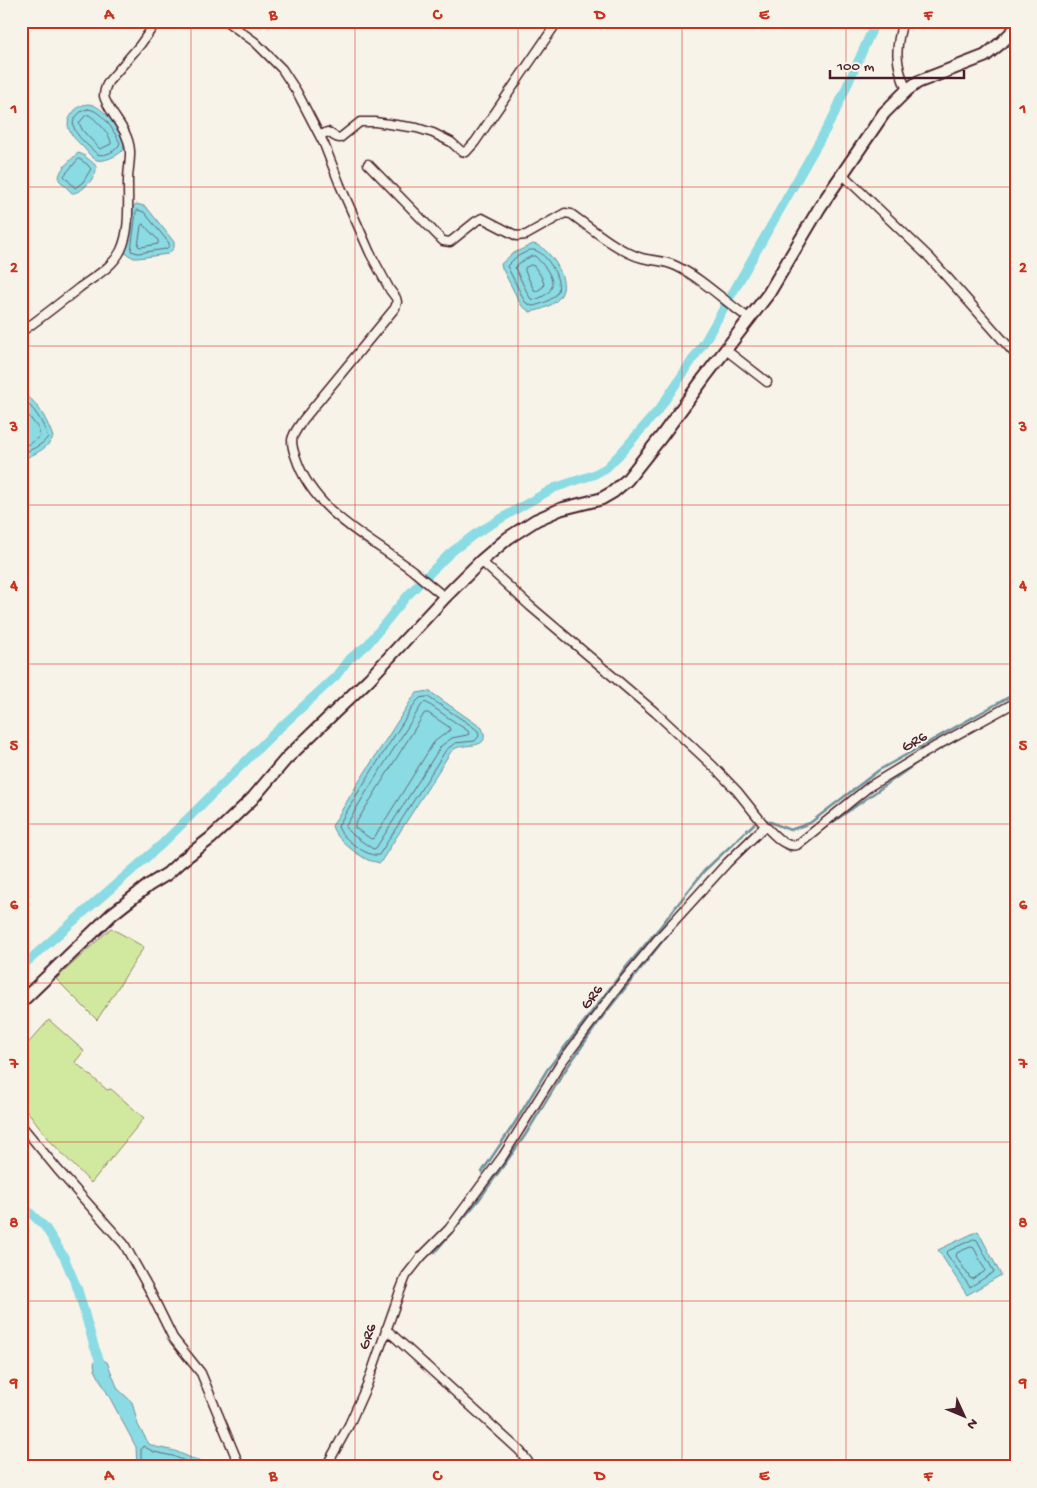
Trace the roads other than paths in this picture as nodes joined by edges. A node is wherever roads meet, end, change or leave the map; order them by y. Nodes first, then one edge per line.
1 (157, 21) edge
2 (226, 21) edge
3 (558, 21) edge
4 (903, 21) edge
5 (1016, 28) edge
6 (907, 90) junction
7 (320, 136) junction
8 (368, 164) dead end
9 (842, 174) junction
10 (750, 319) junction
11 (21, 332) edge
12 (726, 350) junction
13 (1016, 355) edge
14 (767, 382) dead end
15 (481, 561) junction
16 (442, 595) junction
17 (1016, 702) edge
18 (765, 826) junction
19 (21, 1002) edge
20 (21, 1125) edge
21 (386, 1329) junction
22 (240, 1467) edge
23 (326, 1467) edge
24 (532, 1467) edge

1 - 11 street
2 - 7 street
3 - 7 street
4 - 6 street
5 - 6 main road
6 - 9 main road
7 - 16 street
8 - 10 street
9 - 10 main road
9 - 13 street
10 - 12 main road
12 - 14 street
12 - 15 main road
15 - 16 main road
15 - 18 street
16 - 19 main road
17 - 18 street, GR6
18 - 21 street, GR6
20 - 22 street
21 - 23 street, GR6
21 - 24 street

